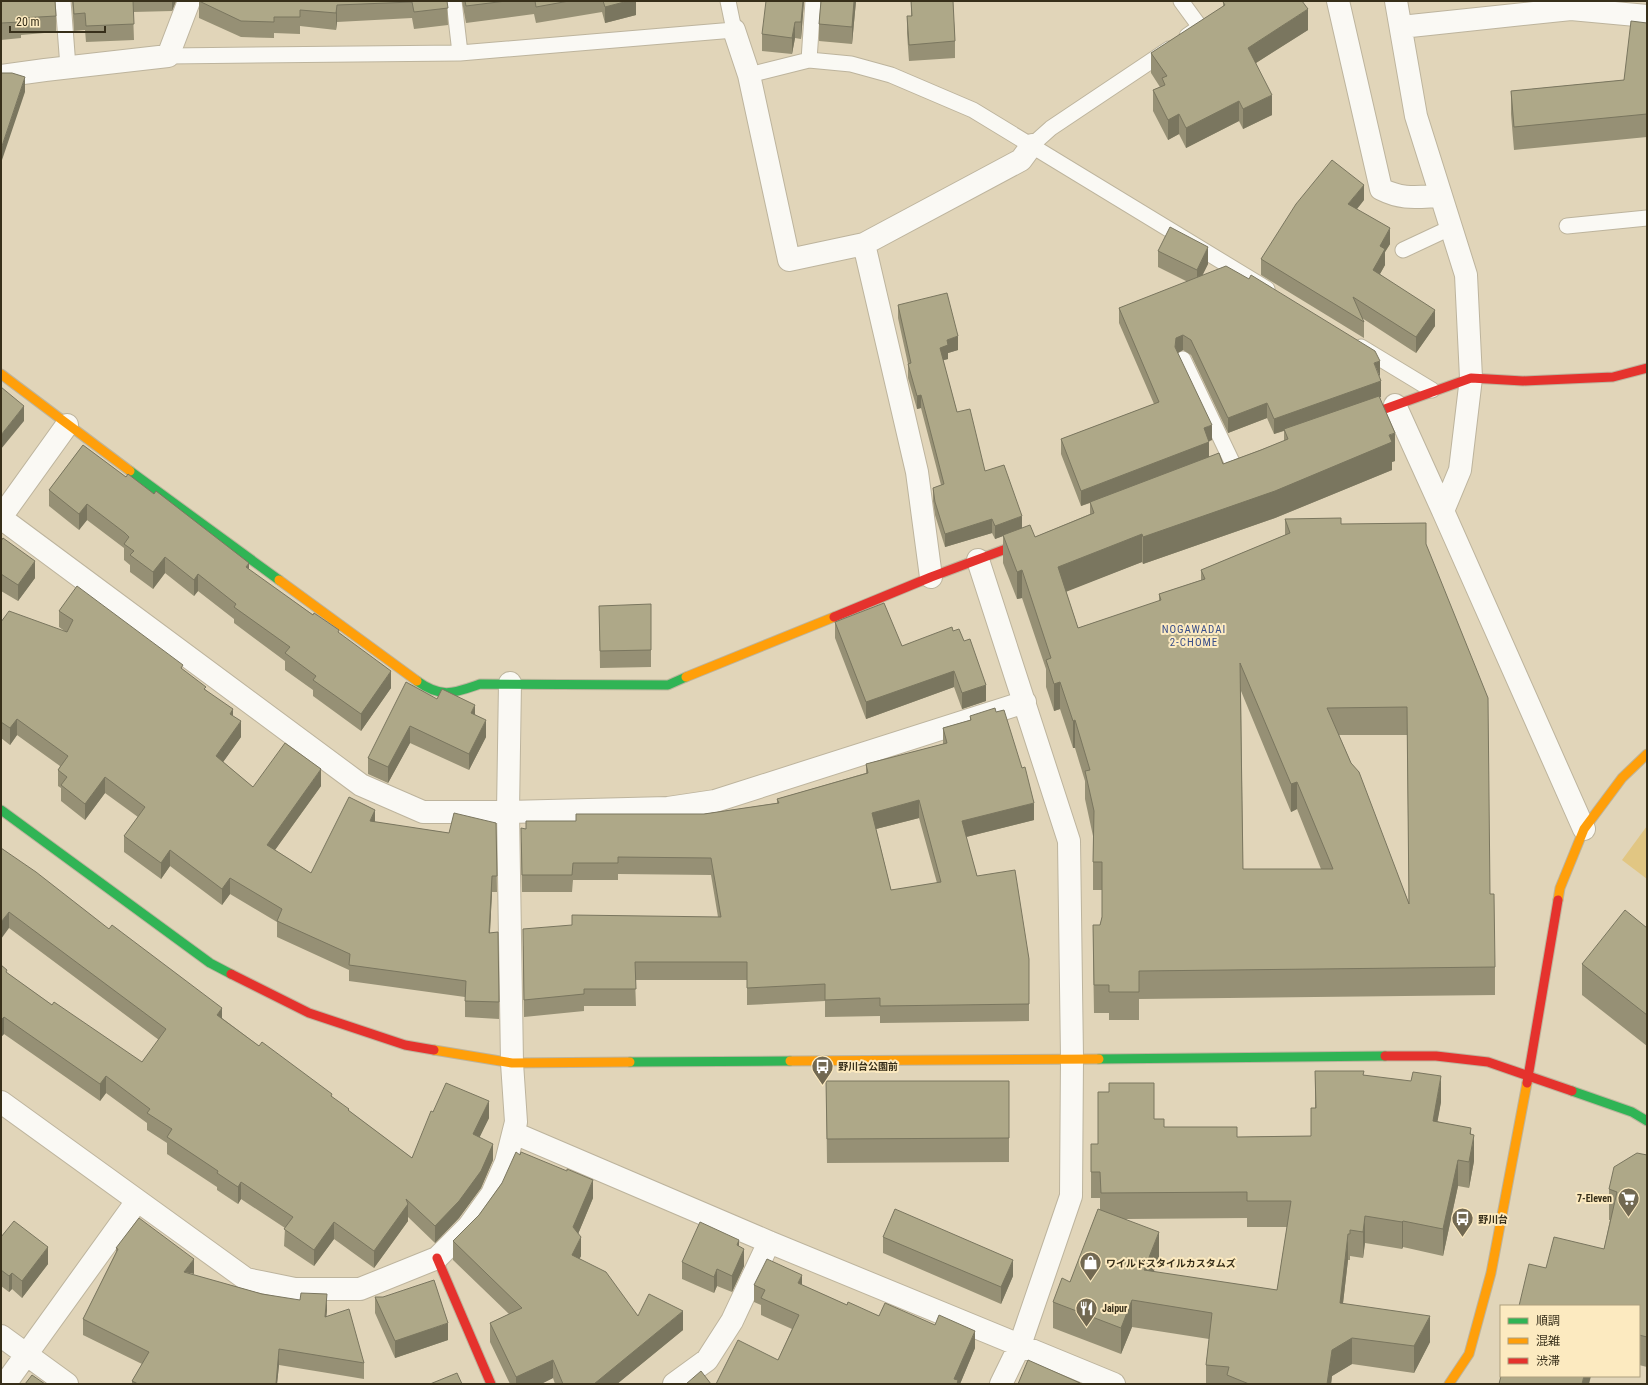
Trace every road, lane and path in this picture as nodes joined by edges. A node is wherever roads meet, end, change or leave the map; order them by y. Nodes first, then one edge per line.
1 (63, 1) edge
2 (189, 1) edge
3 (454, 1) edge
4 (728, 1) edge
5 (813, 1) edge
6 (1181, 1) edge
7 (1338, 1) edge
8 (1396, 1) edge
9 (1647, 16) edge
10 (1401, 28) junction
11 (734, 30) junction
12 (460, 53) junction
13 (168, 56) junction
14 (809, 60) junction
15 (68, 67) junction
16 (749, 75) junction
17 (1, 76) edge
18 (1032, 145) junction
19 (1440, 196) junction
20 (1647, 218) edge
21 (1567, 226) dead end
22 (1450, 228) junction
23 (864, 244) junction
24 (1403, 250) dead end
25 (1283, 299) edge
26 (1350, 340) edge
27 (1183, 359) dead end
28 (1647, 368) edge
29 (1, 374) edge
30 (1471, 378) junction
31 (1432, 390) junction
32 (1395, 406) junction
33 (1350, 421) edge
34 (67, 425) junction
35 (1232, 462) edge
36 (1443, 511) junction
37 (1, 518) edge
38 (1036, 538) edge
39 (978, 560) junction
40 (931, 577) junction
41 (510, 682) junction
42 (1025, 702) junction
43 (1647, 754) edge
44 (1, 810) edge
45 (508, 812) junction
46 (1584, 829) junction
47 (1072, 1058) junction
48 (512, 1063) junction
49 (1529, 1075) junction
50 (1, 1102) edge
51 (1647, 1121) edge
52 (514, 1132) junction
53 (137, 1201) junction
54 (769, 1242) junction
55 (437, 1258) junction
56 (1, 1336) edge
57 (1020, 1345) junction
58 (27, 1355) junction
59 (5, 1384) edge
60 (67, 1384) edge
61 (491, 1384) edge
62 (674, 1384) edge
63 (1000, 1384) edge
64 (1114, 1384) edge
65 (1449, 1384) edge

1 - 15 lane
2 - 13 street
3 - 12 lane
4 - 11 lane
5 - 14 lane
6 - 18 lane
7 - 19 street
8 - 10 street
9 - 10 street
10 - 19 street
11 - 12 lane
11 - 16 street
12 - 13 lane
13 - 15 street
14 - 16 lane
14 - 18 lane
15 - 17 street
16 - 23 street
18 - 23 street
18 - 25 lane
19 - 22 street
20 - 21 lane
22 - 24 lane
22 - 30 street
23 - 40 street
26 - 31 lane
27 - 35 lane
28 - 30 street
29 - 34 street
30 - 31 street
30 - 36 street
31 - 32 street
32 - 33 street
32 - 36 street
34 - 37 street
34 - 41 street
36 - 46 street
37 - 45 street
38 - 39 street
39 - 40 street
39 - 42 street
40 - 41 street
41 - 45 street
42 - 45 street
42 - 47 street
43 - 46 street
44 - 48 street
45 - 48 street
46 - 49 street
47 - 48 street
47 - 49 street
47 - 57 street
48 - 52 street
49 - 51 street
49 - 65 street
50 - 53 street
52 - 54 street
52 - 55 street
53 - 55 street
53 - 58 street
54 - 57 street
54 - 62 street
55 - 61 street
56 - 58 street
57 - 63 street
57 - 64 street
58 - 59 street
58 - 60 street

